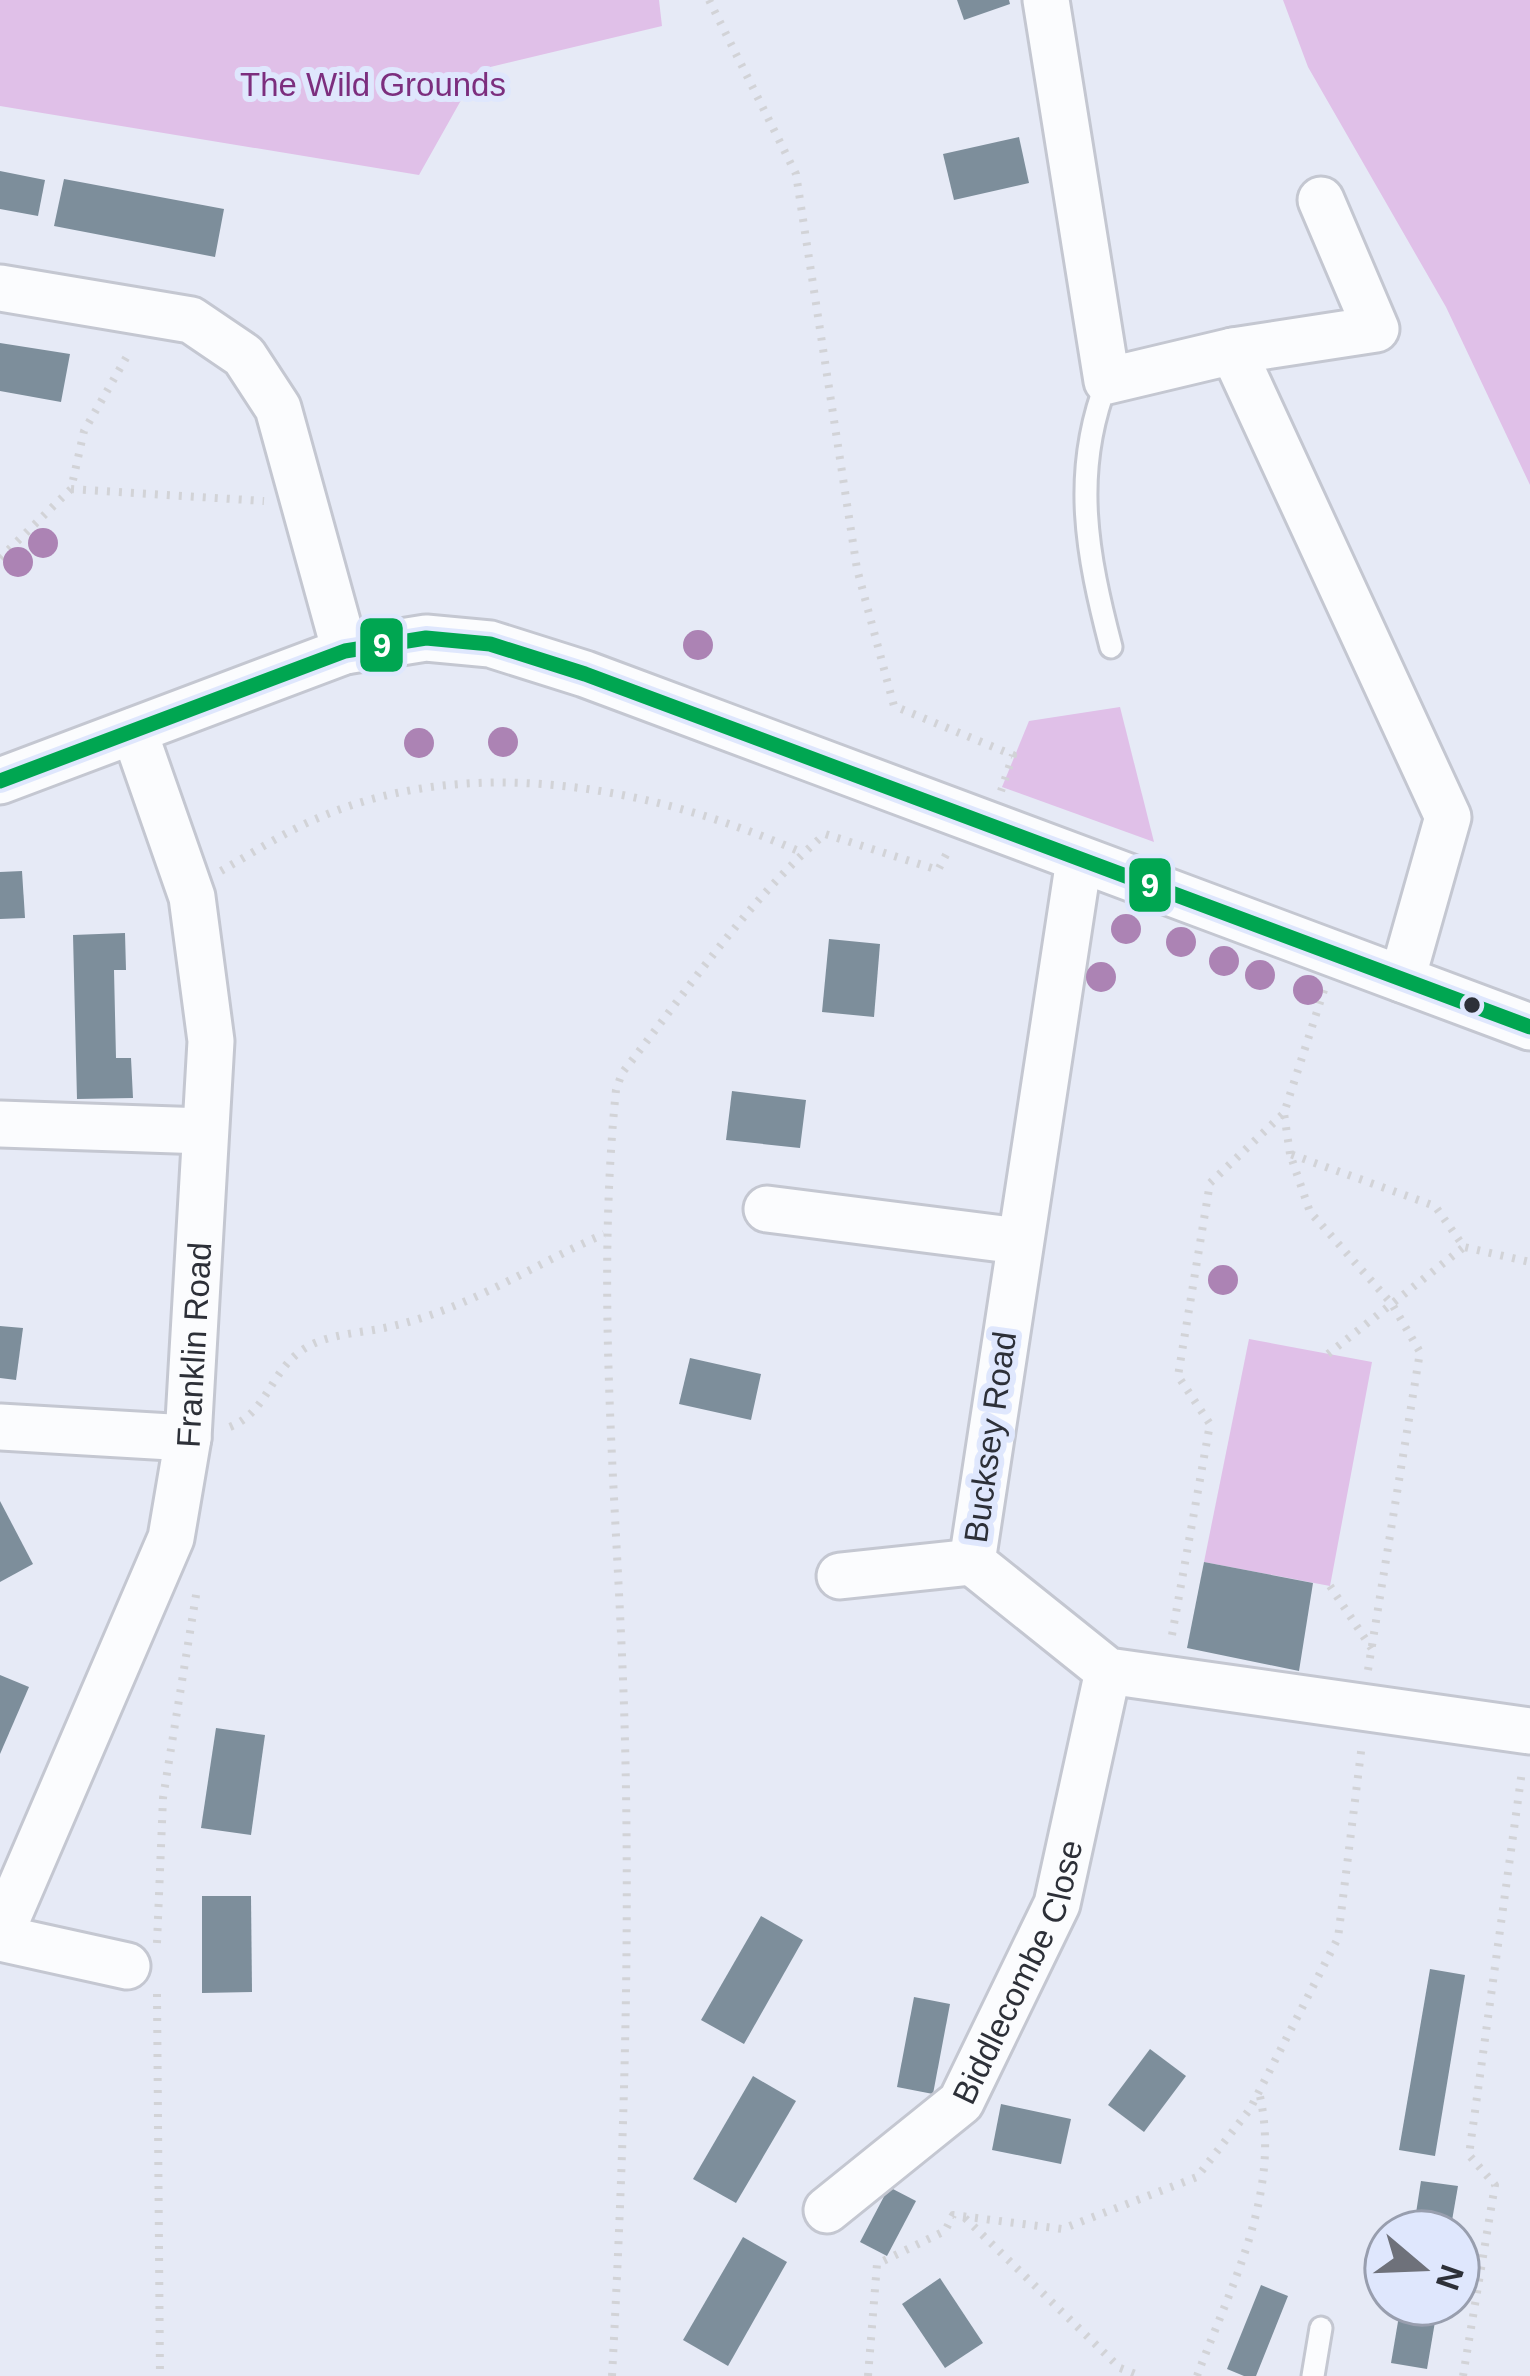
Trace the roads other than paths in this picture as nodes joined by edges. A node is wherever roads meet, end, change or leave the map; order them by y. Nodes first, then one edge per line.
1 (1046, 0) edge
2 (1321, 200) dead end
3 (0, 288) edge
4 (1232, 351) junction
5 (1107, 382) junction
6 (1111, 647) dead end
7 (345, 651) junction
8 (134, 731) junction
9 (0, 781) edge
10 (1079, 860) junction
11 (1402, 979) junction
12 (1530, 1027) edge
13 (0, 1124) edge
14 (205, 1131) junction
15 (766, 1209) dead end
16 (1018, 1240) junction
17 (0, 1427) edge
18 (206, 1434) junction
19 (972, 1562) junction
20 (840, 1576) dead end
21 (1108, 1671) junction
22 (1527, 1730) edge
23 (0, 1936) edge
24 (127, 1966) dead end
25 (827, 2210) dead end
26 (1321, 2329) dead end
27 (1313, 2376) edge

1 - 5 street
2 - 4 street
3 - 7 street
4 - 5 street
4 - 11 street
5 - 6 lane
7 - 8 street
7 - 10 street
8 - 9 street
8 - 14 street, Franklin Road
10 - 11 street
10 - 16 street, Bucksey Road
11 - 12 street
13 - 14 street
14 - 18 street, Franklin Road
15 - 16 street
16 - 19 street, Bucksey Road
17 - 18 street
18 - 23 street, Franklin Road
19 - 20 street
19 - 21 street, Bucksey Road
21 - 22 street
21 - 25 street, Biddlecombe Close
23 - 24 street, Franklin Road
26 - 27 lane

